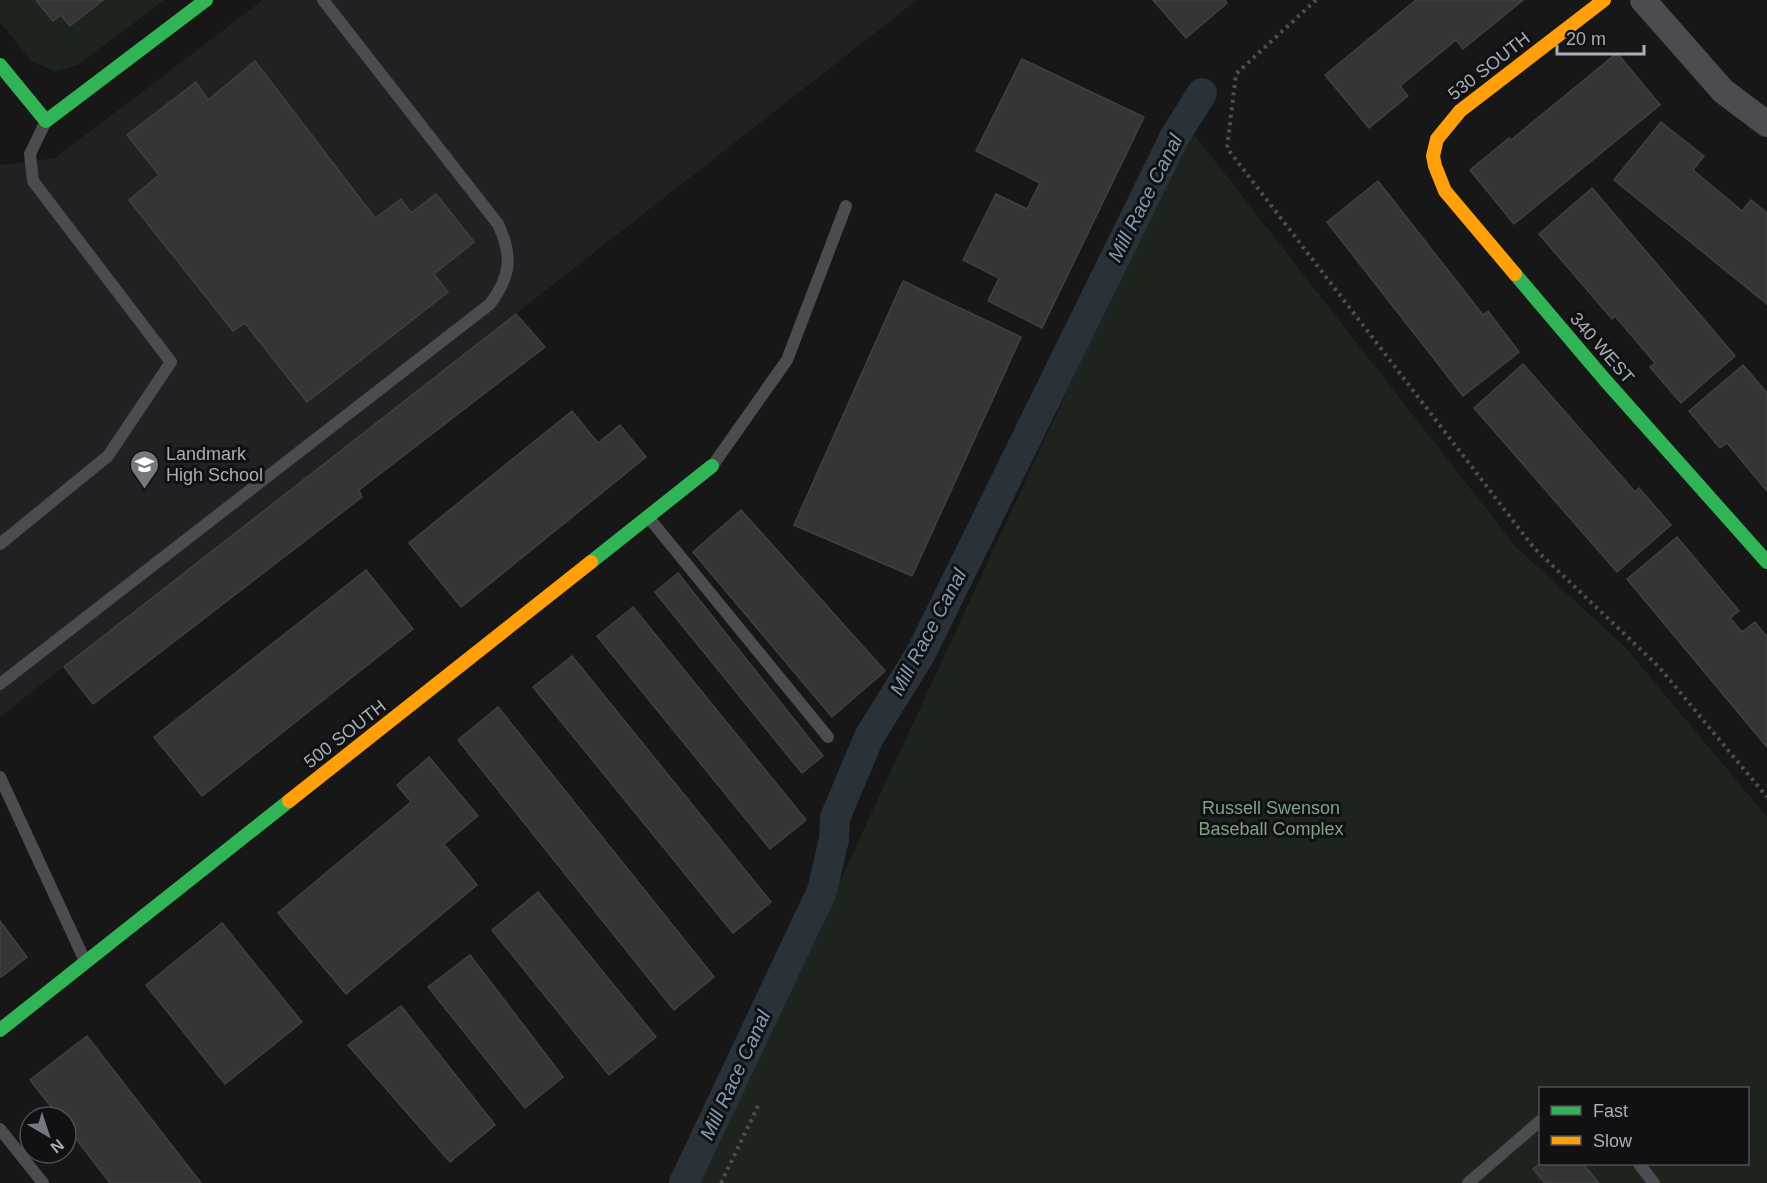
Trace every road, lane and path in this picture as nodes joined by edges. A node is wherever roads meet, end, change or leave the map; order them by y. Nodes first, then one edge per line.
1 (206, 0) edge
2 (323, 0) edge
3 (1317, 0) edge
4 (1604, 0) edge
5 (1643, 0) edge
6 (0, 65) edge
7 (46, 121) junction
8 (1767, 124) edge
9 (1434, 145) joint
10 (846, 206) dead end
11 (712, 465) joint
12 (648, 517) junction
13 (0, 544) edge
14 (1767, 562) edge
15 (0, 684) edge
16 (828, 737) dead end
17 (0, 777) edge
18 (1767, 797) edge
19 (85, 963) junction
20 (0, 1030) edge
21 (760, 1102) dead end
22 (1539, 1122) edge
23 (0, 1129) edge
24 (1640, 1165) edge
25 (43, 1183) edge
26 (721, 1183) edge
27 (1468, 1183) edge
28 (1654, 1183) edge

1 - 7 street
2 - 15 lane
3 - 18 path
4 - 9 street, 530 SOUTH
5 - 8 street
6 - 7 street
7 - 13 lane
9 - 14 street, 340 WEST
10 - 11 lane
11 - 12 street, 500 SOUTH
12 - 16 lane
12 - 19 street, 500 SOUTH
17 - 19 lane
19 - 20 street, 500 SOUTH
21 - 26 path
22 - 27 lane
23 - 25 lane
24 - 28 lane

